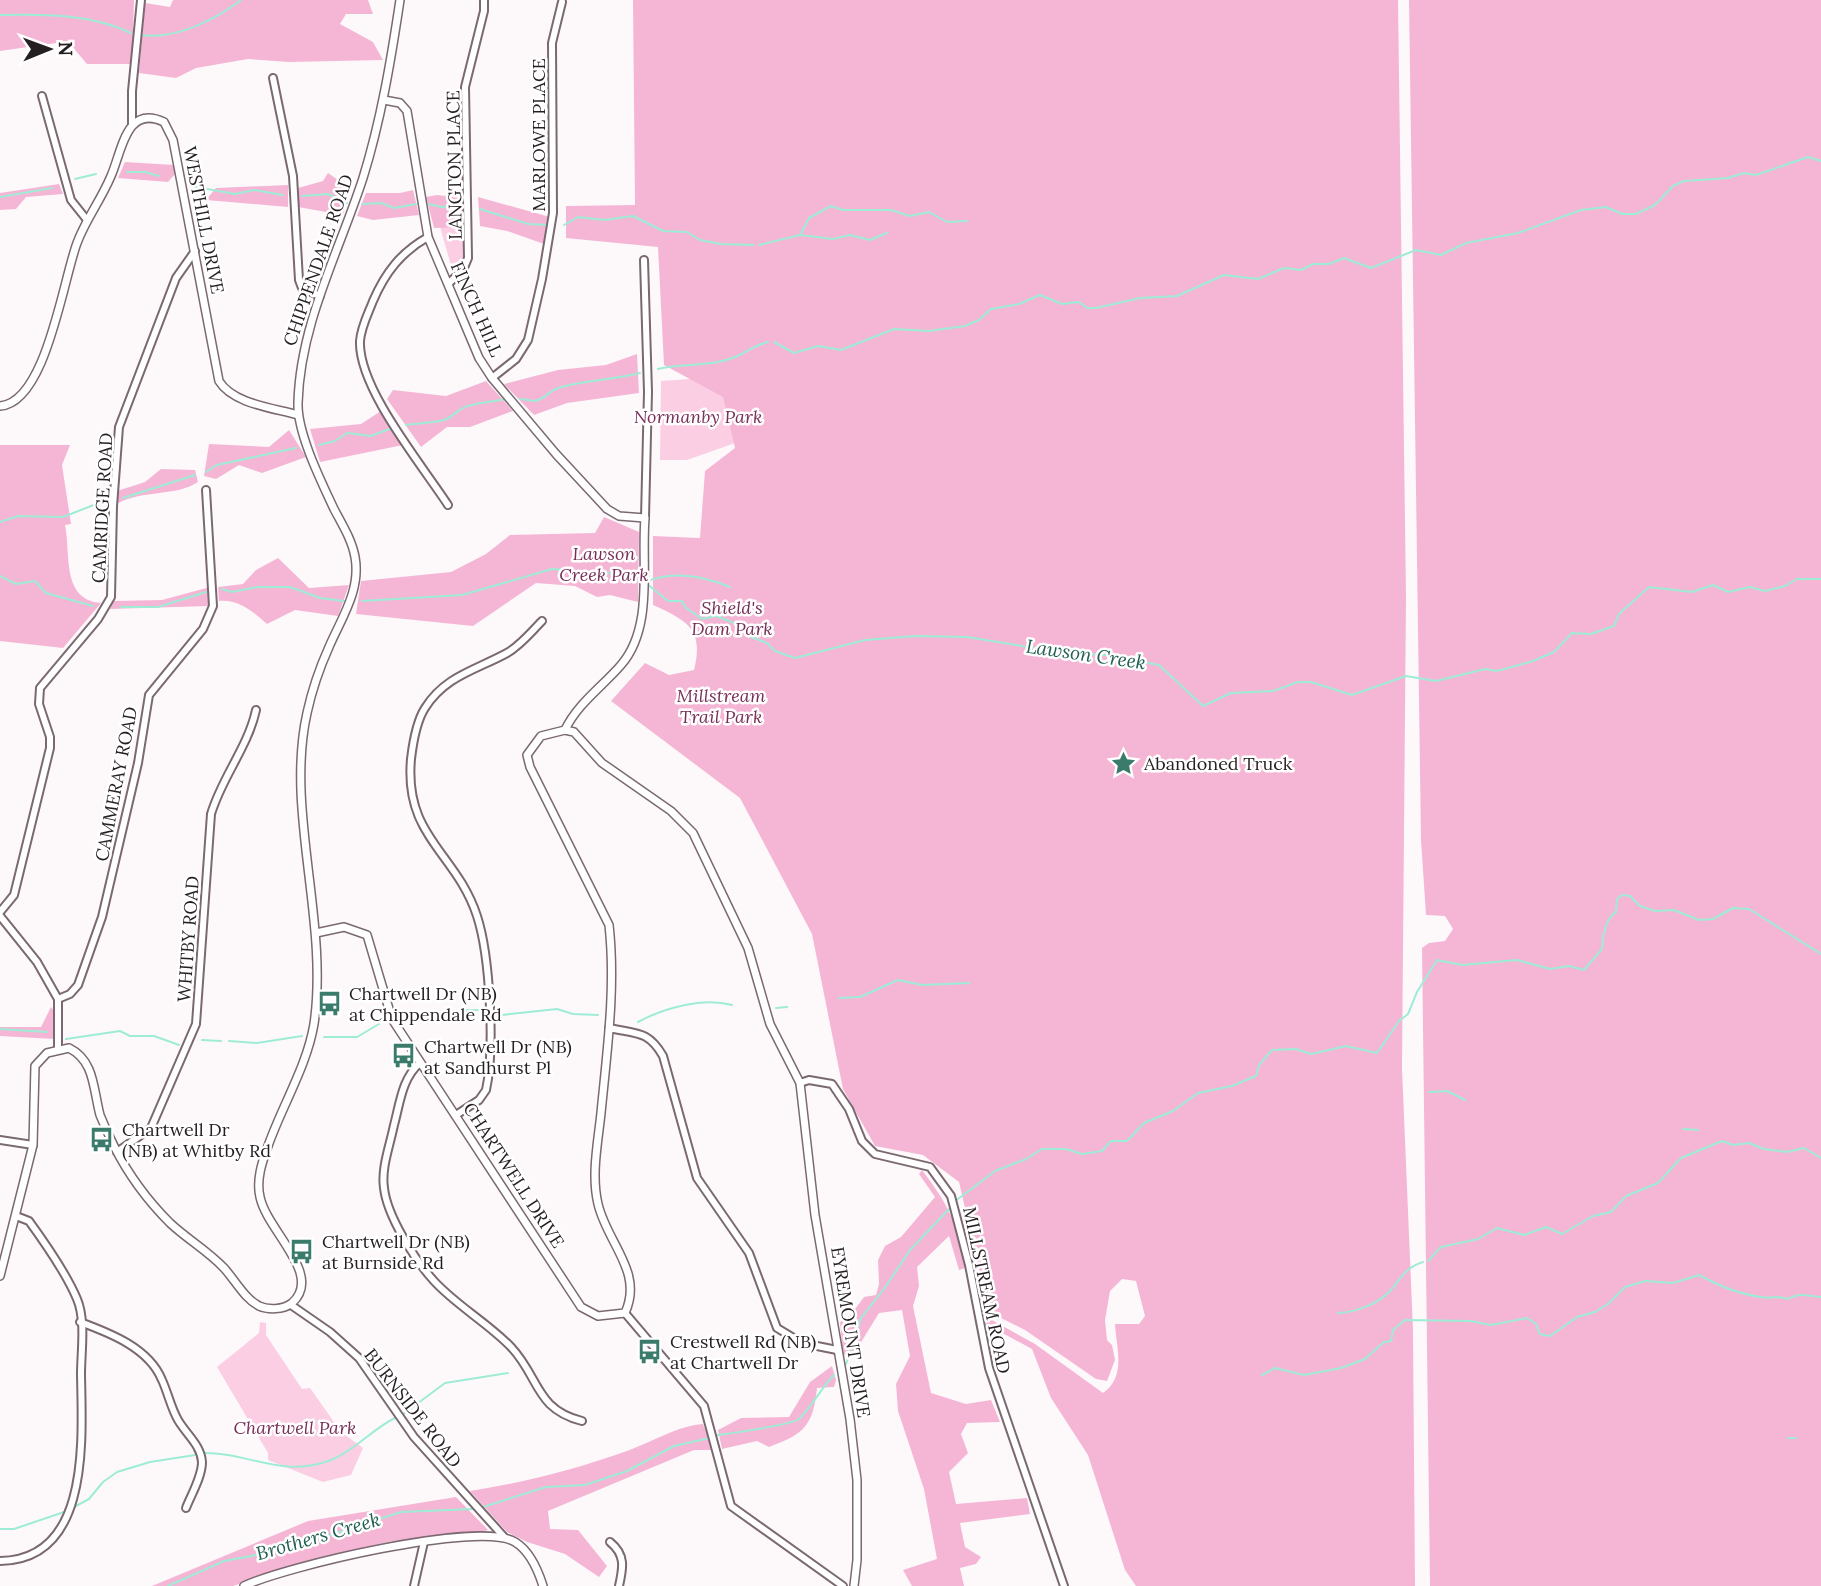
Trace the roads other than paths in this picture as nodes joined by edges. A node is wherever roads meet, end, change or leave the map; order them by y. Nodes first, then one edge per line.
1 (141, 0) edge
2 (400, 0) edge
3 (484, 0) edge
4 (562, 2) edge
5 (273, 78) dead end
6 (42, 96) dead end
7 (384, 100) junction
8 (132, 123) junction
9 (87, 220) junction
10 (428, 237) junction
11 (195, 251) junction
12 (644, 260) dead end
13 (449, 284) junction
14 (320, 296) junction
15 (492, 378) junction
16 (0, 406) edge
17 (299, 415) junction
18 (206, 490) dead end
19 (448, 505) dead end
20 (645, 518) junction
21 (542, 621) dead end
22 (256, 710) dead end
23 (565, 730) junction
24 (0, 914) edge
25 (7, 926) junction
26 (0, 933) edge
27 (316, 933) junction
28 (58, 999) junction
29 (609, 1028) junction
30 (58, 1048) junction
31 (420, 1063) junction
32 (800, 1083) junction
33 (456, 1115) junction
34 (0, 1140) edge
35 (33, 1145) junction
36 (117, 1152) junction
37 (16, 1216) junction
38 (0, 1276) edge
39 (291, 1305) junction
40 (625, 1313) junction
41 (80, 1322) junction
42 (837, 1350) junction
43 (582, 1421) dead end
44 (186, 1508) dead end
45 (505, 1538) junction
46 (424, 1542) junction
47 (610, 1542) dead end
48 (0, 1561) edge
49 (244, 1586) edge
50 (414, 1586) edge
51 (543, 1586) edge
52 (619, 1586) edge
53 (843, 1586) edge
54 (854, 1586) edge
55 (1064, 1586) edge

1 - 8 street
2 - 7 street, CHIPPENDALE ROAD
3 - 13 street, LANGTON PLACE
4 - 15 street, MARLOWE PLACE
5 - 14 street
6 - 9 street
7 - 10 street, FINCH HILL
7 - 14 street, CHIPPENDALE ROAD
8 - 9 street
8 - 11 street, WESTHILL DRIVE
9 - 16 street
10 - 13 street, FINCH HILL
10 - 19 street
11 - 17 street, WESTHILL DRIVE
11 - 24 street, CAMRIDGE ROAD
12 - 20 street
13 - 15 street, FINCH HILL
14 - 17 street, CHIPPENDALE ROAD
15 - 20 street, FINCH HILL
17 - 27 street, CHIPPENDALE ROAD
18 - 28 street, CAMMERAY ROAD
20 - 23 street
21 - 33 street
22 - 36 street, WHITBY ROAD
23 - 29 street
23 - 32 street
24 - 25 street
25 - 26 street
25 - 28 street
27 - 31 street, CHARTWELL DRIVE
27 - 39 street
28 - 30 street
29 - 40 street
29 - 42 street
30 - 35 street
30 - 36 street
31 - 33 street, CHARTWELL DRIVE
31 - 43 street
32 - 42 street, EYREMOUNT DRIVE
32 - 55 street, MILLSTREAM ROAD
33 - 40 street, CHARTWELL DRIVE
34 - 35 street
35 - 37 street
36 - 39 street
37 - 38 street
37 - 41 street
39 - 45 street, BURNSIDE ROAD
40 - 53 street
41 - 44 street
41 - 48 street
42 - 54 street, EYREMOUNT DRIVE
45 - 46 street
45 - 51 street
46 - 49 street
46 - 50 street
47 - 52 street

